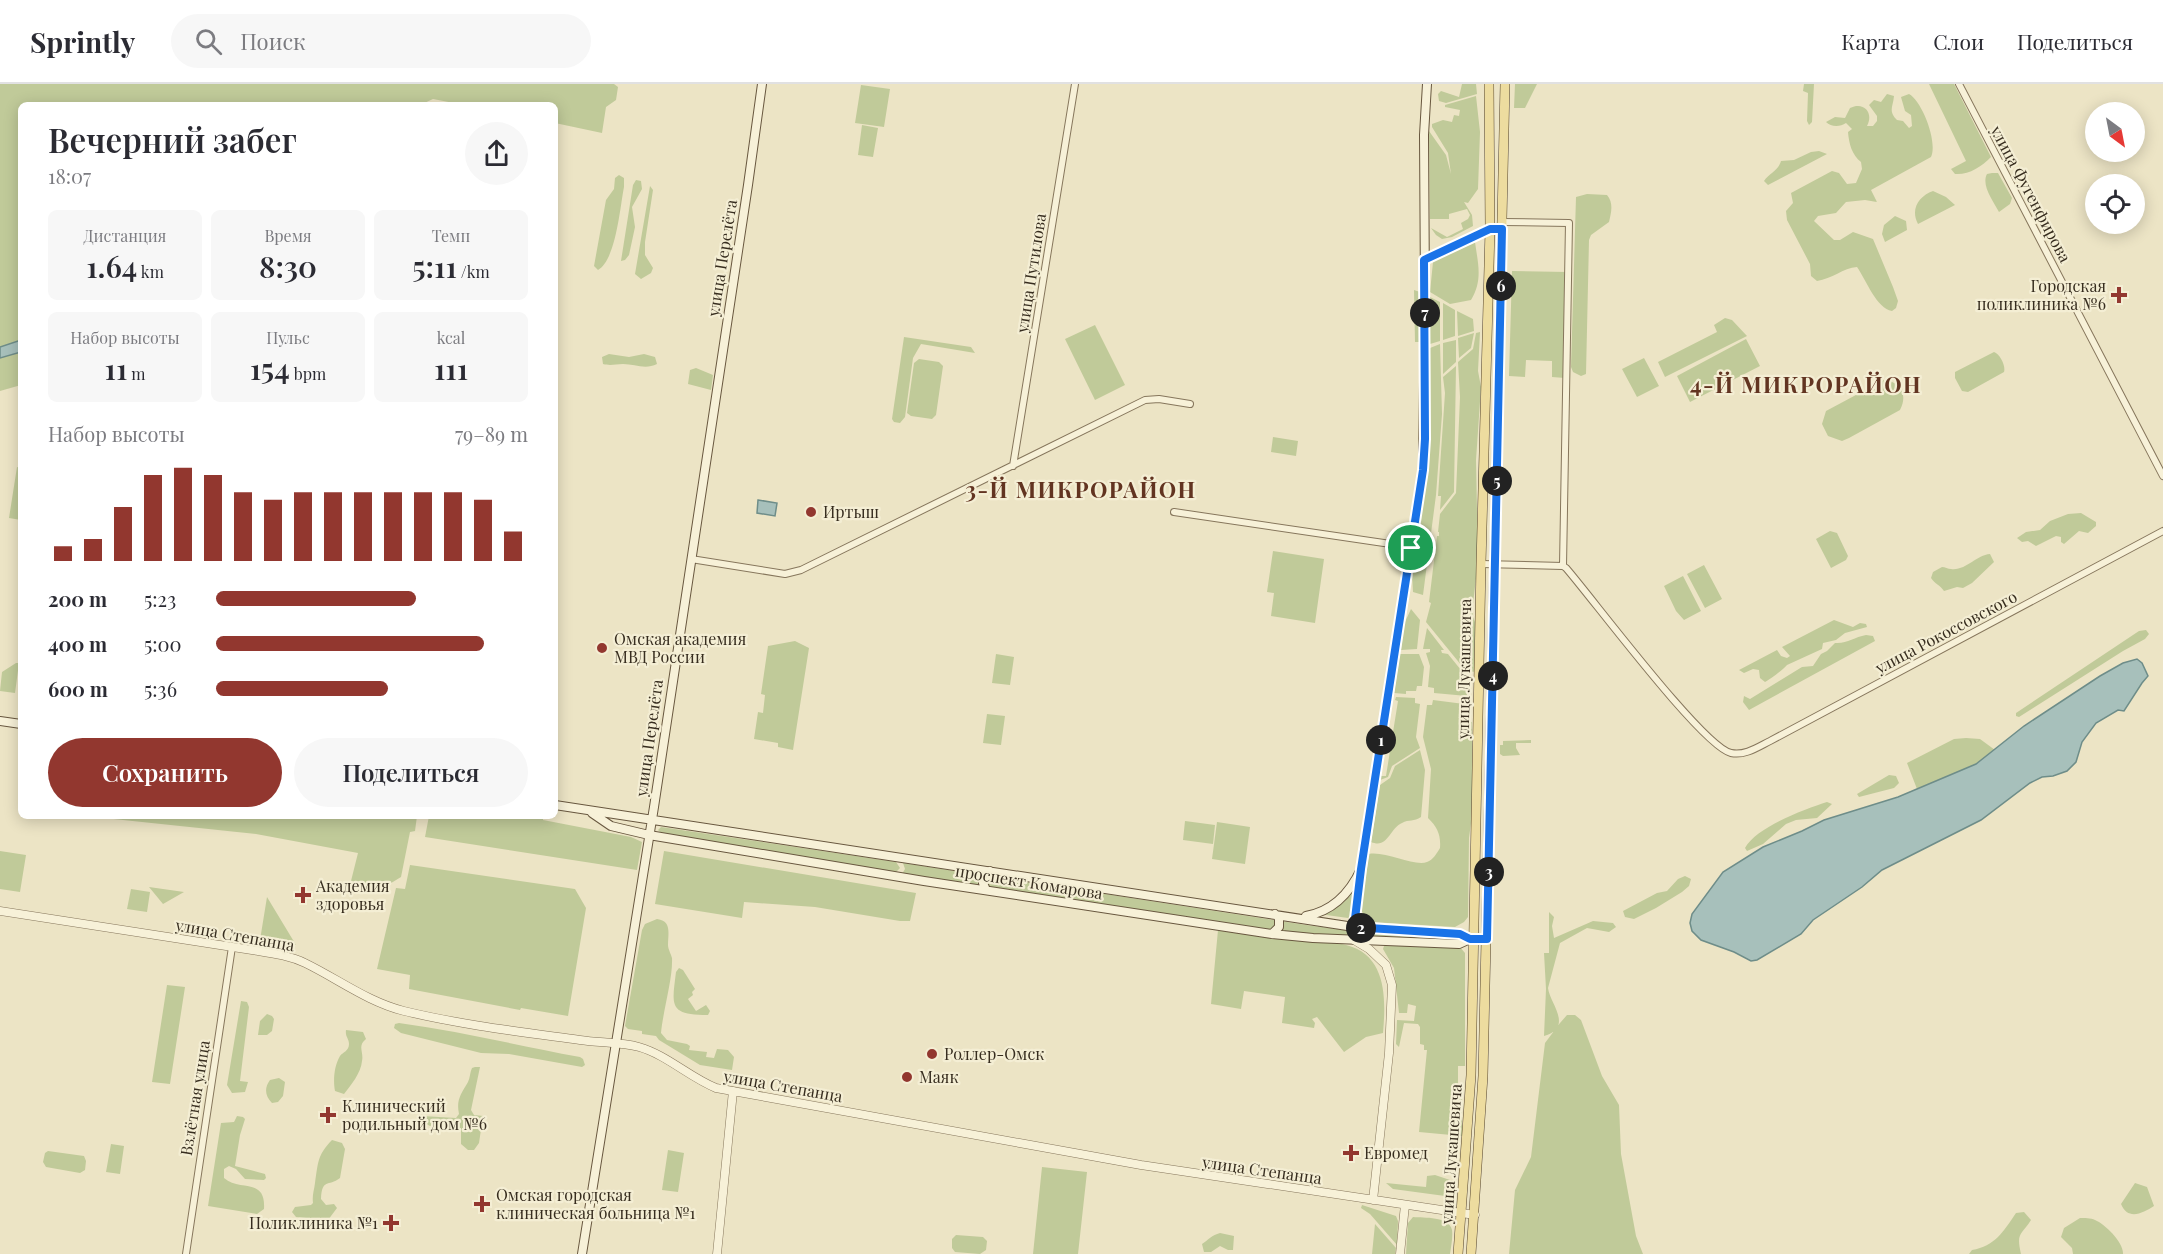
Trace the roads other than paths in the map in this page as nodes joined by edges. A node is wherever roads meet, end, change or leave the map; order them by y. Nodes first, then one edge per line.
1 (762, 84) edge
2 (1075, 84) edge
3 (1427, 84) edge
4 (1489, 84) edge
5 (1505, 84) edge
6 (1959, 84) edge
7 (1502, 225) junction
8 (1490, 229) junction
9 (1424, 260) junction
10 (1190, 404) dead end
11 (1013, 466) junction
12 (2163, 476) edge
13 (1174, 512) dead end
14 (2163, 531) edge
15 (1411, 548) junction
16 (691, 559) junction
17 (1481, 564) junction
18 (1495, 565) junction
19 (1563, 566) junction
20 (0, 721) edge
21 (18, 724) edge
22 (558, 806) edge
23 (589, 811) junction
24 (652, 820) junction
25 (649, 835) junction
26 (900, 857) junction
27 (1361, 869) junction
28 (990, 871) junction
29 (896, 876) junction
30 (986, 890) junction
31 (0, 911) edge
32 (1275, 914) junction
33 (1297, 918) junction
34 (1354, 927) junction
35 (1272, 933) junction
36 (1352, 939) junction
37 (1380, 939) junction
38 (1472, 939) junction
39 (1487, 939) junction
40 (232, 947) junction
41 (1379, 957) junction
42 (615, 1044) junction
43 (733, 1091) junction
44 (1373, 1200) junction
45 (1405, 1205) junction
46 (1463, 1213) junction
47 (1475, 1215) junction
48 (186, 1254) edge
49 (582, 1254) edge
50 (717, 1254) edge
51 (1400, 1254) edge
52 (1458, 1254) edge
53 (1471, 1254) edge

1 - 16 main road, улица Перелёта
2 - 11 street, улица Путилова
3 - 9 main road
4 - 8 main road, улица Лукашевича
5 - 7 main road, улица Лукашевича
6 - 12 street, улица Фугенфирова
7 - 8 main road
7 - 18 main road, улица Лукашевича
7 - 19 street
8 - 9 main road
8 - 17 main road, улица Лукашевича
9 - 15 main road
10 - 11 street
11 - 16 street
13 - 15 street
14 - 19 street, улица Рокоссовского
15 - 27 main road
16 - 24 main road, улица Перелёта
17 - 18 street
17 - 38 main road, улица Лукашевича
18 - 19 street
18 - 39 main road, улица Лукашевича
20 - 21 main road
22 - 23 main road, проспект Комарова
23 - 24 main road, проспект Комарова
23 - 25 main road, проспект Комарова
24 - 25 main road, улица Перелёта
24 - 26 main road, проспект Комарова
25 - 29 main road, проспект Комарова
25 - 42 main road, улица Перелёта
26 - 28 main road, проспект Комарова
26 - 29 main road
27 - 33 main road
27 - 34 main road
28 - 30 main road
28 - 32 main road, проспект Комарова
29 - 30 main road, проспект Комарова
30 - 35 main road, проспект Комарова
31 - 40 street, улица Степанца
32 - 33 main road, проспект Комарова
32 - 35 main road
33 - 34 main road, проспект Комарова
34 - 38 main road, проспект Комарова
35 - 36 main road, проспект Комарова
36 - 37 main road, проспект Комарова
36 - 41 street
37 - 38 main road, проспект Комарова
37 - 41 street
38 - 39 main road, проспект Комарова
38 - 46 main road, улица Лукашевича
39 - 47 main road, улица Лукашевича
40 - 42 street, улица Степанца
40 - 48 street, Взлётная улица
41 - 44 street
42 - 43 street, улица Степанца
42 - 49 main road, улица Перелёта
43 - 44 street, улица Степанца
43 - 50 street
44 - 45 street, улица Степанца
45 - 46 street, улица Степанца
45 - 51 street
46 - 47 street, улица Степанца
46 - 52 main road, улица Лукашевича
47 - 53 main road, улица Лукашевича

